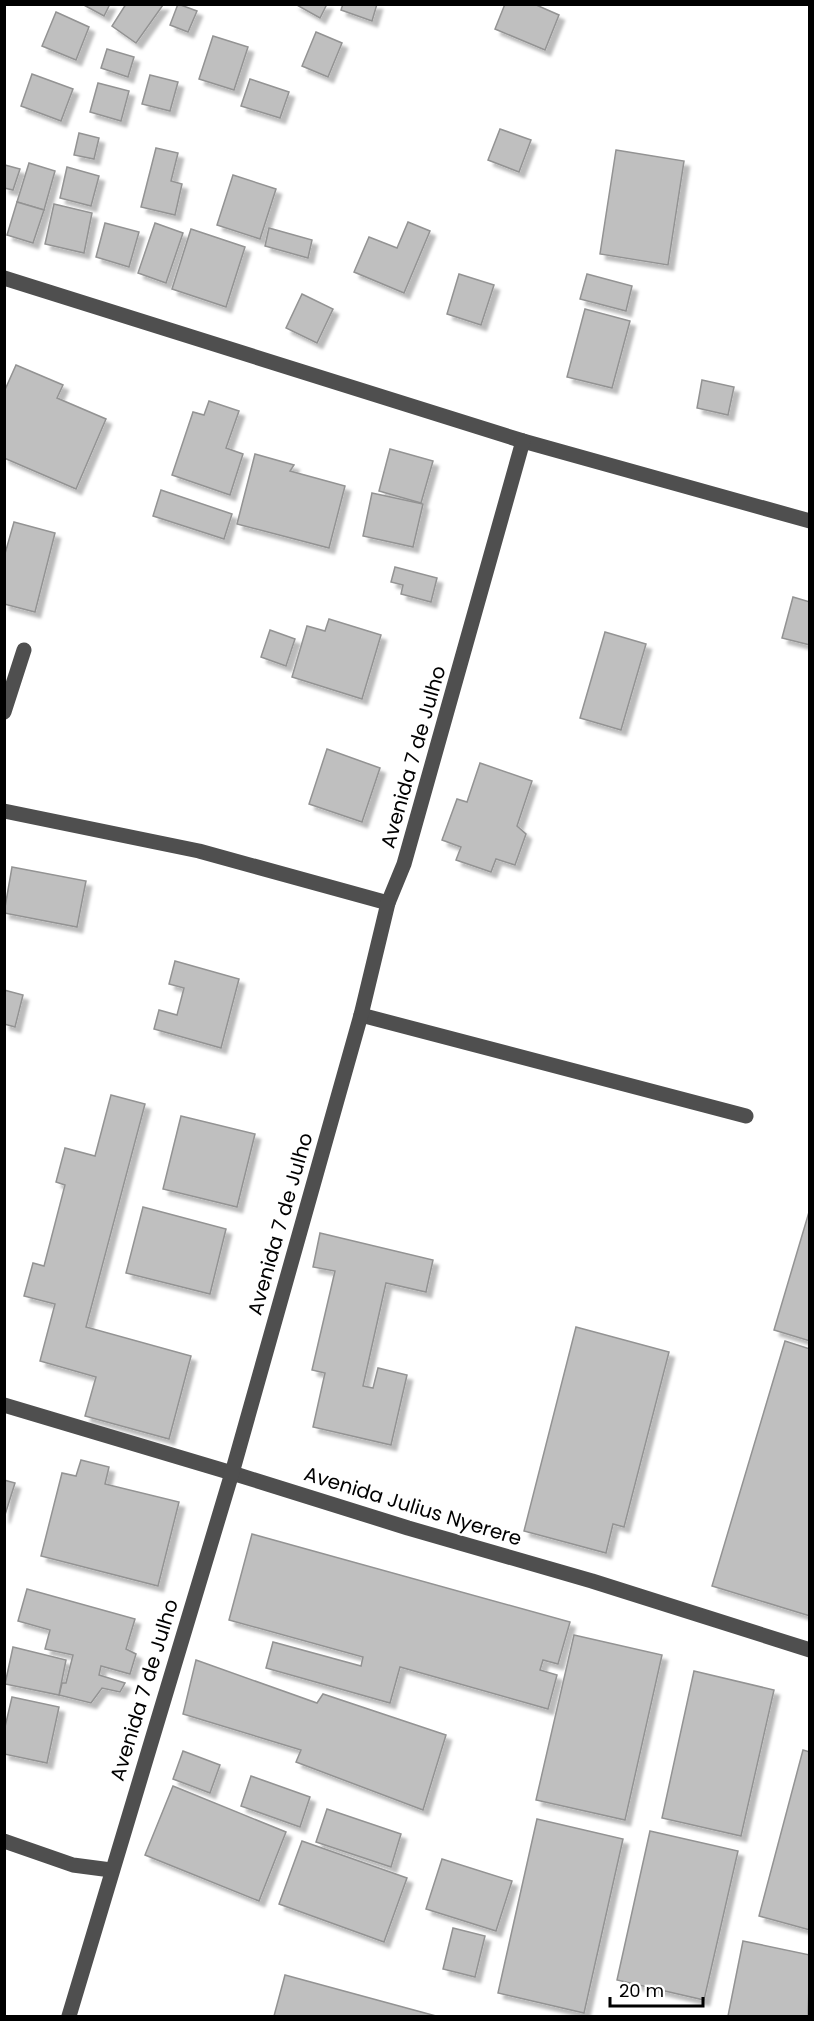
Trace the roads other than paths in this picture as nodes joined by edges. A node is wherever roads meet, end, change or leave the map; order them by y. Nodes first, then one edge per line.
1 (4, 278) edge
2 (524, 441) junction
3 (810, 521) edge
4 (24, 650) dead end
5 (4, 712) edge
6 (4, 811) edge
7 (388, 903) junction
8 (361, 1015) junction
9 (746, 1116) dead end
10 (4, 1405) edge
11 (232, 1473) junction
12 (810, 1650) edge
13 (4, 1840) edge
14 (111, 1870) junction
15 (69, 2016) edge

1 - 2 street
2 - 3 street
2 - 7 street, Avenida 7 de Julho
4 - 5 street
6 - 7 street
7 - 8 street, Avenida 7 de Julho
8 - 9 street
8 - 11 street, Avenida 7 de Julho
10 - 11 street, Avenida Julius Nyerere
11 - 12 street, Avenida Julius Nyerere
11 - 14 street, Avenida 7 de Julho
13 - 14 street
14 - 15 street, Avenida 7 de Julho

